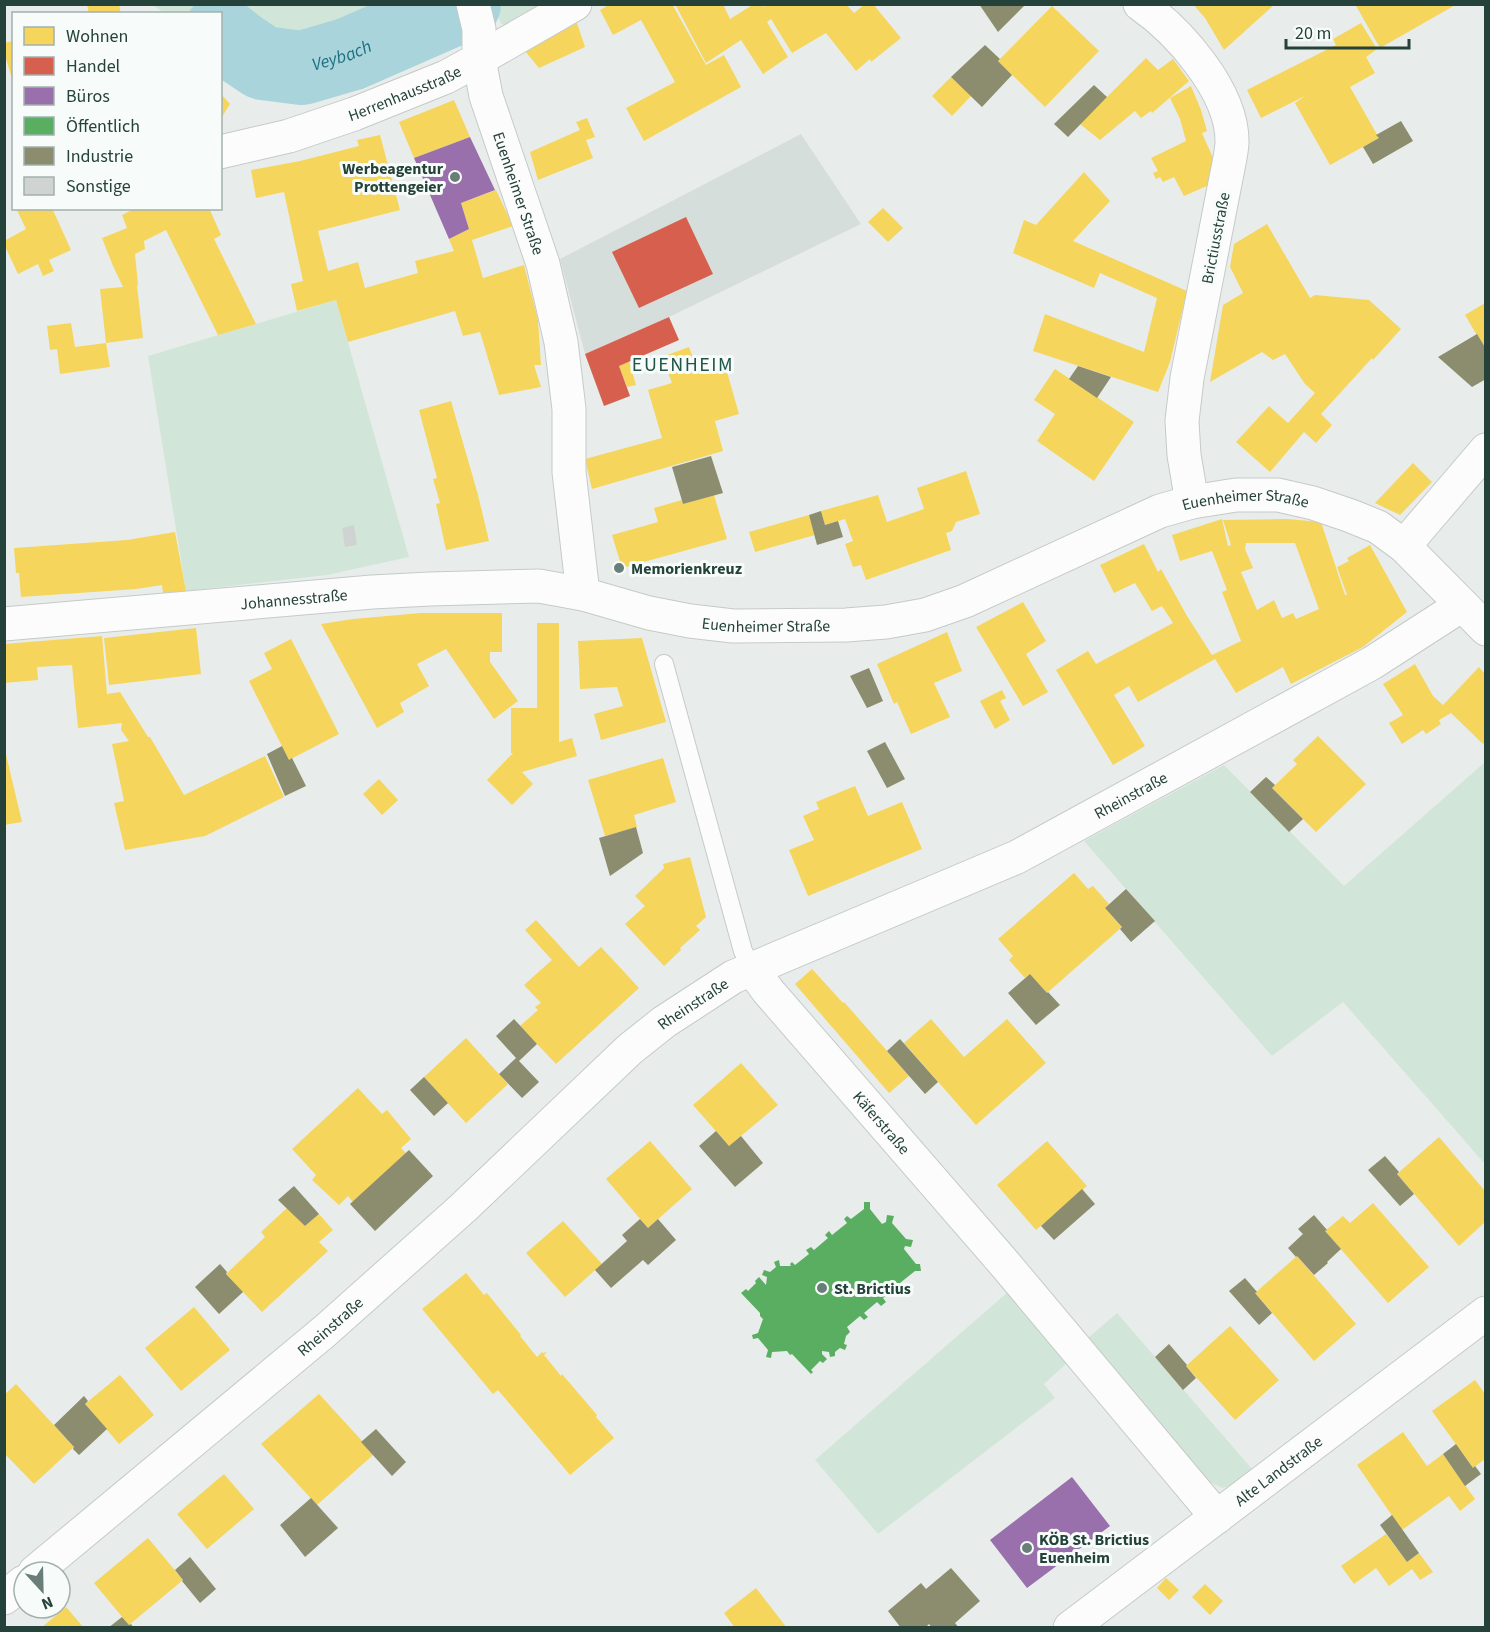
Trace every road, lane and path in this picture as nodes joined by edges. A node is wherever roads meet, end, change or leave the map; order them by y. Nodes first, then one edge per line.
1 (575, 4) edge
2 (1140, 4) edge
3 (477, 31) edge
4 (222, 152) edge
5 (1485, 450) edge
6 (1192, 502) junction
7 (1404, 546) junction
8 (583, 594) junction
9 (1462, 605) junction
10 (4, 624) edge
11 (1485, 629) edge
12 (664, 664) dead end
13 (752, 969) junction
14 (1485, 1312) edge
15 (1217, 1517) junction
16 (49, 1560) edge
17 (1070, 1628) edge

1 - 3 street, Herrenhausstraße
2 - 6 street, Brictiusstraße
3 - 4 street, Herrenhausstraße
3 - 8 street, Euenheimer Straße
5 - 7 street
6 - 7 street, Euenheimer Straße
6 - 8 street, Euenheimer Straße
7 - 9 street, Euenheimer Straße
8 - 10 street, Johannesstraße
9 - 11 street, Euenheimer Straße
9 - 13 street, Rheinstraße
12 - 13 lane, Käferstraße
13 - 15 street, Käferstraße
13 - 16 street, Rheinstraße
14 - 15 street, Alte Landstraße
15 - 17 street, Alte Landstraße

